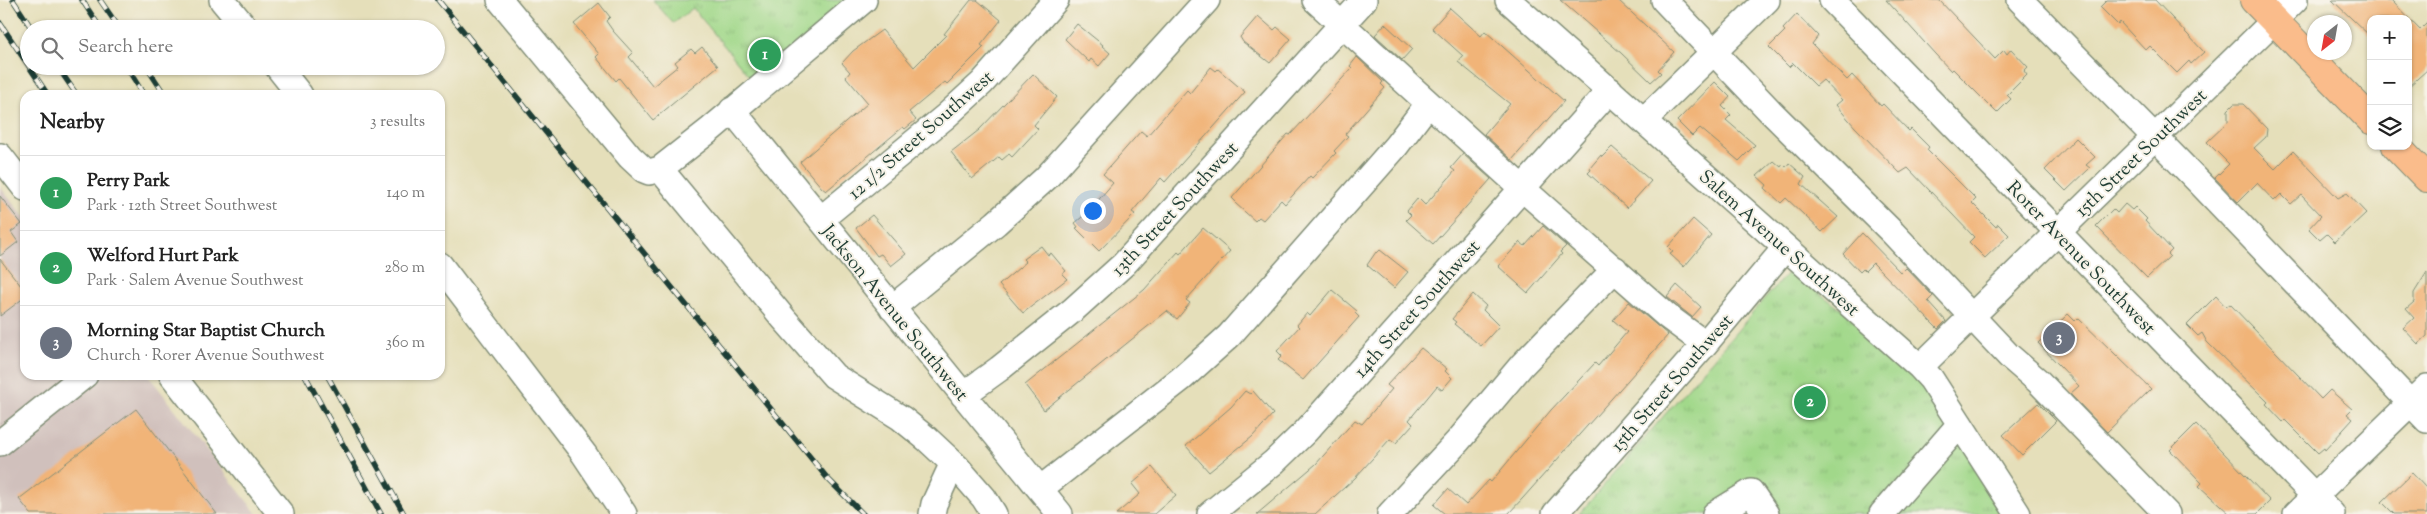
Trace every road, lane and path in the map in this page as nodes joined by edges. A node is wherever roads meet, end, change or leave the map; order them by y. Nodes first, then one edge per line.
1 (222, 0) edge
2 (500, 0) edge
3 (864, 0) edge
4 (1056, 0) edge
5 (1207, 0) edge
6 (1315, 0) edge
7 (1364, 0) edge
8 (1508, 0) edge
9 (1664, 0) edge
10 (1767, 0) edge
11 (1832, 0) edge
12 (2020, 0) edge
13 (2254, 0) edge
14 (2295, 0) edge
15 (239, 20) edge
16 (2274, 20) junction
17 (1342, 24) junction
18 (1714, 52) junction
19 (284, 75) edge
20 (296, 90) edge
21 (1610, 90) junction
22 (1428, 104) junction
23 (732, 110) junction
24 (2367, 116) edge
25 (1644, 120) junction
26 (2155, 138) junction
27 (2400, 150) edge
28 (0, 156) edge
29 (660, 169) junction
30 (2427, 178) edge
31 (20, 182) edge
32 (1523, 189) junction
33 (821, 219) junction
34 (2058, 232) junction
35 (1785, 248) junction
36 (1615, 269) junction
37 (445, 273) edge
38 (892, 308) junction
39 (1972, 316) junction
40 (1705, 344) junction
41 (1920, 367) junction
42 (79, 380) edge
43 (176, 380) edge
44 (963, 395) junction
45 (2422, 403) edge
46 (1960, 424) junction
47 (0, 443) edge
48 (953, 463) junction
49 (1040, 489) junction
50 (2314, 496) junction
51 (1880, 512) edge
52 (282, 514) edge
53 (624, 514) edge
54 (932, 514) edge
55 (994, 514) edge
56 (1060, 514) edge
57 (1210, 514) edge
58 (1390, 514) edge
59 (1555, 514) edge
60 (1715, 514) edge
61 (1766, 514) edge
62 (2018, 514) edge
63 (2167, 514) edge
64 (2296, 514) edge
65 (2332, 514) edge

1 - 15 street
2 - 29 street
3 - 23 street
4 - 33 street, 12 1/2 Street Southwest
5 - 38 street
6 - 17 street
7 - 17 street, 13th Street Southwest
8 - 21 street, Salem Avenue Southwest
9 - 18 street
10 - 18 street
11 - 34 street, Rorer Avenue Southwest
12 - 26 street
13 - 16 main road
14 - 16 street, 15th Street Southwest
16 - 24 main road
16 - 26 street, 15th Street Southwest
17 - 22 street
17 - 44 street, 13th Street Southwest
18 - 25 street
18 - 39 street
19 - 20 street
21 - 25 street, Salem Avenue Southwest
21 - 32 street, 14th Street Southwest
22 - 32 street
22 - 49 street
23 - 29 street
23 - 33 street, Jackson Avenue Southwest
25 - 35 street, Salem Avenue Southwest
26 - 34 street, 15th Street Southwest
26 - 45 street
27 - 30 main road
28 - 31 street
29 - 48 street
32 - 36 street
32 - 57 street, 14th Street Southwest
33 - 38 street, Jackson Avenue Southwest
34 - 39 street, 15th Street Southwest
34 - 50 street, Rorer Avenue Southwest
35 - 40 street, 15th Street Southwest
35 - 41 street, Salem Avenue Southwest
36 - 40 street
36 - 58 street
37 - 53 street
38 - 44 street, Jackson Avenue Southwest
39 - 41 street, 15th Street Southwest
39 - 63 street
40 - 59 street, 15th Street Southwest
41 - 46 street, Salem Avenue Southwest
42 - 47 street
43 - 52 street
44 - 49 street, Jackson Avenue Southwest
45 - 50 street
46 - 51 street
46 - 62 street, Salem Avenue Southwest
48 - 54 street
48 - 55 street
49 - 56 street, Jackson Avenue Southwest
50 - 64 street
50 - 65 street, Rorer Avenue Southwest
60 - 61 street

